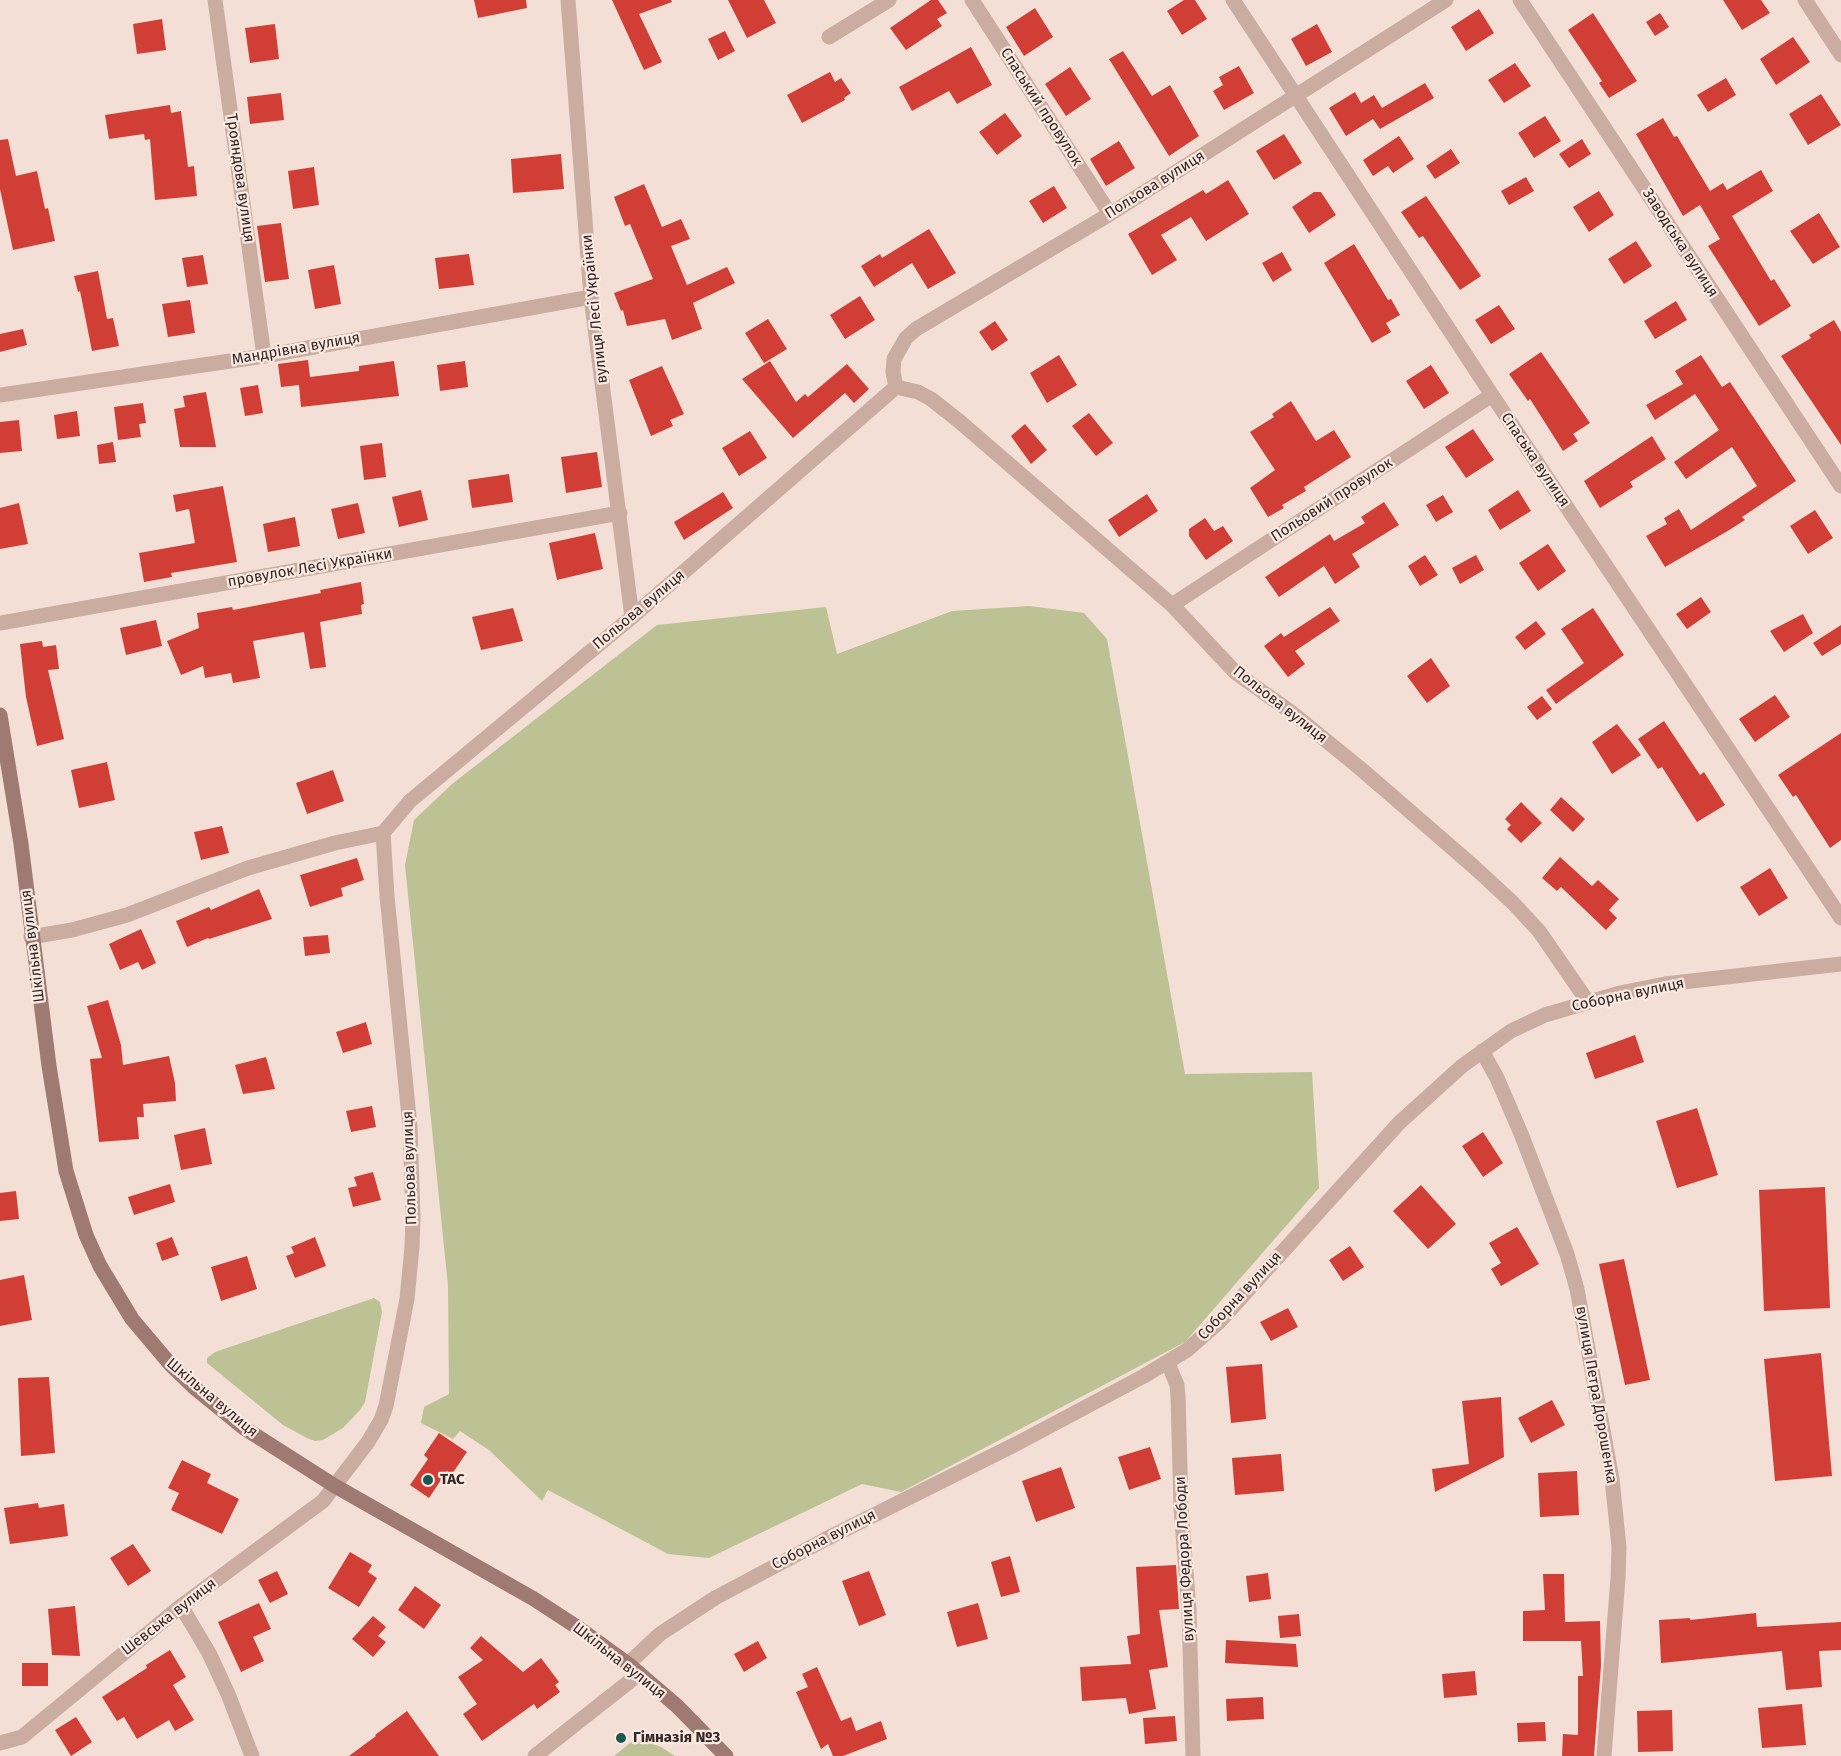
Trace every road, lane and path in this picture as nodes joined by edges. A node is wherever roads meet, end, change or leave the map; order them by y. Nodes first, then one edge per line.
1 (215, 0) edge
2 (568, 0) edge
3 (889, 0) edge
4 (972, 0) edge
5 (1233, 0) edge
6 (1446, 0) edge
7 (1520, 0) edge
8 (1805, 0) edge
9 (829, 37) dead end
10 (1841, 55) edge
11 (1295, 96) junction
12 (1110, 214) junction
13 (591, 297) junction
14 (264, 356) junction
15 (896, 387) junction
16 (0, 395) edge
17 (1492, 395) junction
18 (1841, 486) edge
19 (620, 513) junction
20 (1172, 605) junction
21 (632, 617) junction
22 (0, 623) edge
23 (0, 715) edge
24 (383, 833) junction
25 (1841, 918) edge
26 (31, 937) junction
27 (1841, 964) edge
28 (1588, 1002) junction
29 (1482, 1051) junction
30 (1168, 1363) junction
31 (335, 1486) junction
32 (180, 1606) junction
33 (633, 1669) junction
34 (0, 1743) edge
35 (252, 1756) edge
36 (535, 1756) edge
37 (726, 1756) edge
38 (1193, 1756) edge
39 (1604, 1756) edge

1 - 14 street, Трояндова вулиця
2 - 13 street, вулиця Лесі Українки
3 - 9 street
4 - 12 street, Спаський провулок
5 - 11 street, Спаська вулиця
6 - 11 street, Польова вулиця
7 - 18 street, Заводська вулиця
8 - 10 street
11 - 12 street, Польова вулиця
11 - 17 street, Спаська вулиця
12 - 15 street, Польова вулиця
13 - 14 street, Мандрівна вулиця
13 - 19 street, вулиця Лесі Українки
14 - 16 street, Мандрівна вулиця
15 - 20 street, Польова вулиця
15 - 21 street, Польова вулиця
17 - 20 street, Польовий провулок
17 - 25 street, Спаська вулиця
19 - 21 street, вулиця Лесі Українки
19 - 22 street, провулок Лесі Українки
20 - 28 street, Польова вулиця
21 - 24 street, Польова вулиця
23 - 26 main road, Шкільна вулиця
24 - 26 street
24 - 31 street, Польова вулиця
26 - 31 main road, Шкільна вулиця
27 - 28 street, Соборна вулиця
28 - 29 street, Соборна вулиця
29 - 30 street, Соборна вулиця
29 - 39 street, вулиця Петра Дорошенка
30 - 33 street, Соборна вулиця
30 - 38 street, вулиця Федора Лободи
31 - 32 street, Шевська вулиця
31 - 33 main road, Шкільна вулиця
32 - 34 street, Шевська вулиця
32 - 35 street
33 - 36 street, Соборна вулиця
33 - 37 main road, Шкільна вулиця

